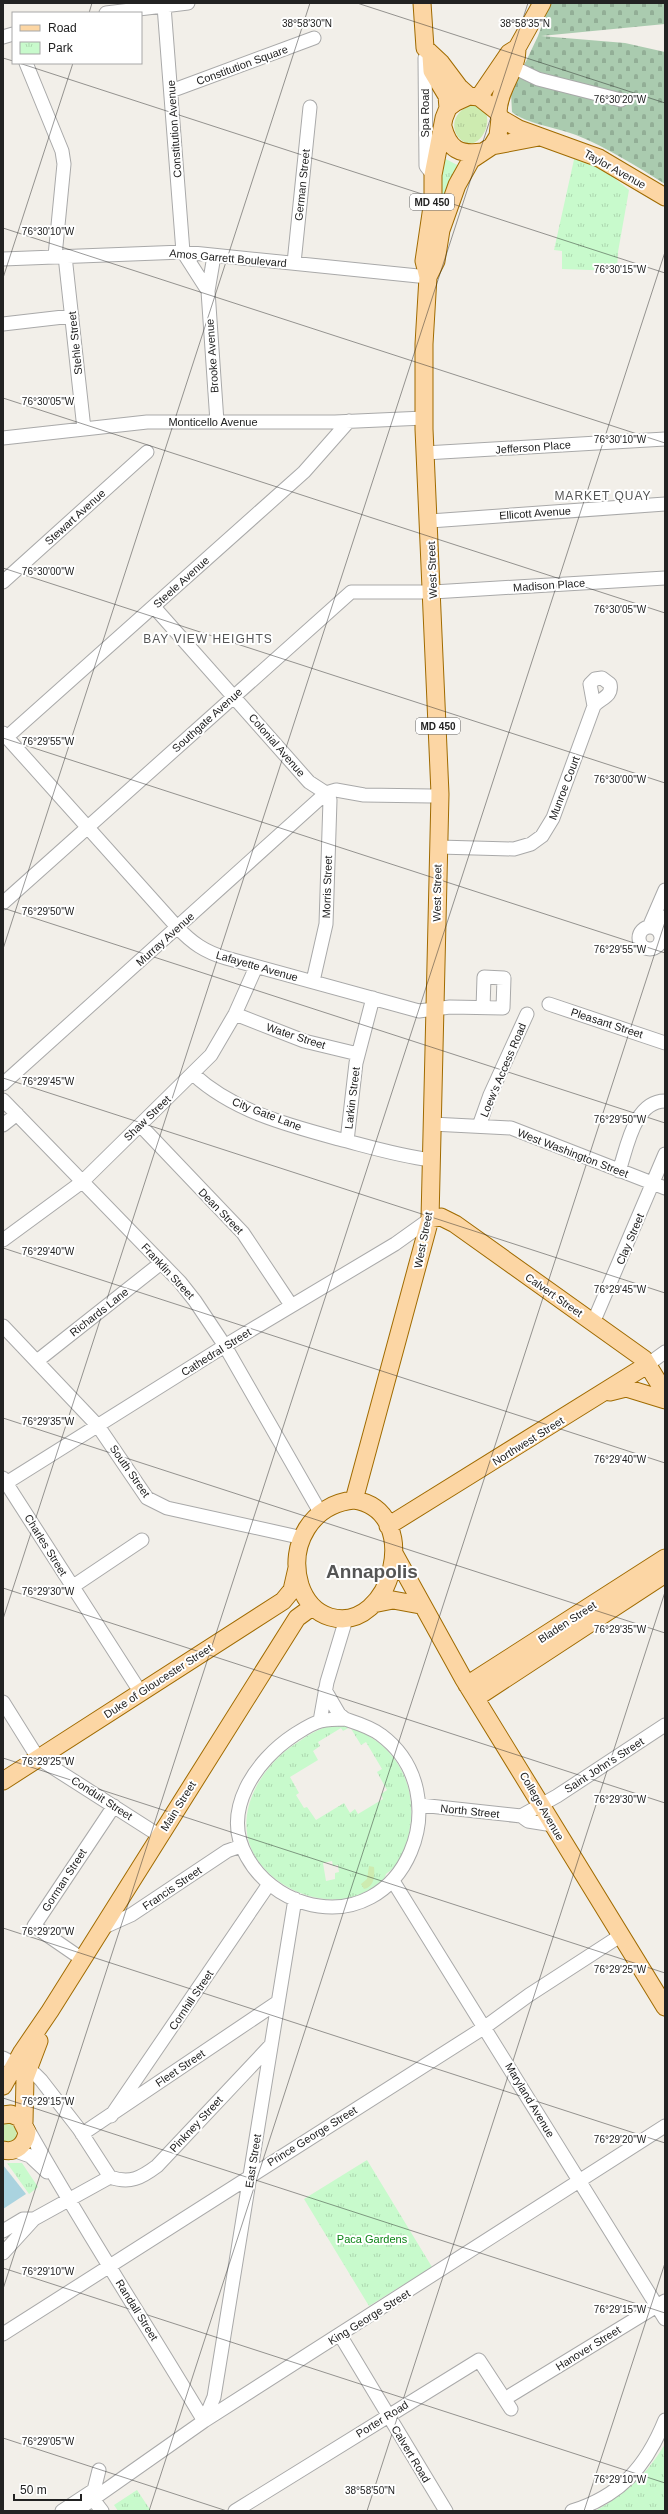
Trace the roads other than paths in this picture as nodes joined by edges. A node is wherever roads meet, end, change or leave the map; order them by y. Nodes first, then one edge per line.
1 (188, 3) edge
2 (422, 3) edge
3 (542, 3) edge
4 (164, 6) junction
5 (114, 12) edge
6 (314, 38) dead end
7 (518, 48) junction
8 (428, 52) junction
9 (26, 64) edge
10 (513, 67) junction
11 (171, 91) junction
12 (474, 96) junction
13 (621, 100) dead end
14 (310, 107) dead end
15 (448, 108) junction
16 (499, 115) junction
17 (443, 127) junction
18 (541, 137) junction
19 (487, 149) junction
20 (433, 175) junction
21 (665, 197) edge
22 (183, 252) junction
23 (60, 256) junction
24 (214, 256) junction
25 (3, 259) edge
26 (294, 264) junction
27 (428, 277) junction
28 (208, 291) junction
29 (72, 316) junction
30 (3, 324) edge
31 (424, 418) junction
32 (217, 422) junction
33 (349, 422) junction
34 (84, 429) junction
35 (3, 438) edge
36 (665, 439) edge
37 (147, 452) dead end
38 (425, 453) junction
39 (665, 504) edge
40 (430, 521) junction
41 (665, 578) edge
42 (3, 582) edge
43 (433, 592) junction
44 (154, 606) junction
45 (234, 696) junction
46 (594, 706) dead end
47 (5, 735) edge
48 (326, 793) junction
49 (440, 794) junction
50 (88, 827) junction
51 (439, 847) junction
52 (664, 894) edge
53 (3, 903) edge
54 (665, 917) edge
55 (178, 927) junction
56 (256, 967) junction
57 (313, 981) junction
58 (373, 998) junction
59 (548, 1004) dead end
60 (483, 1008) dead end
61 (435, 1009) junction
62 (234, 1014) junction
63 (527, 1014) dead end
64 (665, 1043) edge
65 (358, 1054) junction
66 (193, 1074) junction
67 (3, 1084) edge
68 (3, 1100) edge
69 (665, 1101) edge
70 (17, 1114) junction
71 (432, 1124) junction
72 (3, 1125) edge
73 (140, 1125) junction
74 (479, 1126) junction
75 (347, 1141) junction
76 (665, 1154) edge
77 (431, 1160) junction
78 (619, 1171) junction
79 (82, 1182) junction
80 (659, 1186) edge
81 (430, 1219) junction
82 (3, 1240) edge
83 (161, 1263) junction
84 (292, 1305) junction
85 (593, 1323) junction
86 (3, 1326) edge
87 (225, 1346) junction
88 (665, 1352) edge
89 (36, 1361) junction
90 (647, 1365) junction
91 (665, 1393) edge
92 (597, 1397) junction
93 (665, 1400) edge
94 (98, 1426) junction
95 (4, 1482) edge
96 (354, 1500) junction
97 (320, 1512) junction
98 (388, 1526) junction
99 (302, 1538) junction
100 (142, 1540) dead end
101 (395, 1556) junction
102 (665, 1558) edge
103 (297, 1568) junction
104 (665, 1574) edge
105 (72, 1587) junction
106 (373, 1604) junction
107 (420, 1605) junction
108 (312, 1607) junction
109 (346, 1619) junction
110 (325, 1690) junction
111 (471, 1692) junction
112 (141, 1693) junction
113 (3, 1702) edge
114 (345, 1719) junction
115 (320, 1721) junction
116 (665, 1725) edge
117 (38, 1758) junction
118 (3, 1781) edge
119 (420, 1805) junction
120 (542, 1805) junction
121 (114, 1806) junction
122 (521, 1816) junction
123 (553, 1825) junction
124 (160, 1836) junction
125 (241, 1846) junction
126 (393, 1881) junction
127 (269, 1884) junction
128 (295, 1899) junction
129 (102, 1928) junction
130 (620, 1936) junction
131 (82, 1959) junction
132 (278, 2002) junction
133 (665, 2007) edge
134 (485, 2027) junction
135 (271, 2045) junction
136 (10, 2070) edge
137 (3, 2115) edge
138 (111, 2116) junction
139 (25, 2124) junction
140 (665, 2126) edge
141 (82, 2134) junction
142 (7, 2151) edge
143 (251, 2175) junction
144 (53, 2177) junction
145 (110, 2177) junction
146 (578, 2180) junction
147 (68, 2201) junction
148 (34, 2219) junction
149 (3, 2231) edge
150 (3, 2253) edge
151 (110, 2265) junction
152 (661, 2304) edge
153 (665, 2319) edge
154 (3, 2334) edge
155 (340, 2335) junction
156 (511, 2396) dead end
157 (511, 2410) dead end
158 (388, 2415) junction
159 (665, 2420) edge
160 (204, 2421) junction
161 (99, 2470) dead end
162 (92, 2497) junction
163 (62, 2511) edge
164 (76, 2511) edge
165 (102, 2511) edge
166 (235, 2511) edge
167 (446, 2511) edge
168 (572, 2511) edge

1 - 4 street
2 - 8 main road, Spa Road
3 - 7 main road, MD 450
4 - 5 street
4 - 11 street, Constitution Avenue
6 - 11 street, Constitution Square
7 - 10 main road, MD 450
7 - 12 main road, MD 450
8 - 12 main road
8 - 15 main road, Spa Road
8 - 20 street, Spa Road
9 - 23 street, Stehle Street
10 - 13 street
10 - 16 main road, MD 450
11 - 22 street, Constitution Avenue
12 - 15 main road, MD 450
12 - 16 main road
14 - 26 street, German Street
15 - 17 main road, MD 450
16 - 18 main road, Taylor Avenue
16 - 19 main road, MD 450
17 - 19 main road
17 - 20 main road, West Street / MD 450
18 - 19 main road
18 - 21 main road, Taylor Avenue
19 - 27 main road, West Street / MD 450
20 - 27 main road, West Street / MD 450
22 - 23 street, Amos Garrett Boulevard
22 - 24 street, Amos Garrett Boulevard
22 - 28 street, Brooke Avenue
23 - 25 street, Amos Garrett Boulevard
23 - 29 street, Stehle Street
24 - 26 street, Amos Garrett Boulevard
24 - 28 street, Brooke Avenue
26 - 27 street, Amos Garrett Boulevard
27 - 31 main road, West Street / MD 450
28 - 32 street, Brooke Avenue
29 - 30 street
29 - 34 street, Stehle Street
31 - 33 street, Monticello Avenue
31 - 38 main road, West Street / MD 450
32 - 33 street, Monticello Avenue
32 - 34 street, Monticello Avenue
33 - 44 street, Steele Avenue
34 - 35 street, Monticello Avenue
36 - 38 street, Jefferson Place
37 - 42 street, Stewart Avenue
38 - 40 main road, West Street / MD 450
39 - 40 street, Ellicott Avenue
40 - 43 main road, West Street / MD 450
41 - 43 street, Madison Place
43 - 45 street, Southgate Avenue
43 - 49 main road, West Street / MD 450
44 - 45 street, Colonial Avenue
44 - 47 street, Steele Avenue
45 - 48 street, Colonial Avenue
45 - 50 street, Southgate Avenue
46 - 51 street, Munroe Court
47 - 50 street, Lafayette Avenue
48 - 49 street
48 - 55 street, Murray Avenue
48 - 57 street, Morris Street
49 - 51 main road, West Street / MD 450
50 - 53 street, Southgate Avenue
50 - 55 street, Lafayette Avenue
51 - 61 main road, West Street / MD 450
52 - 54 street
55 - 56 street, Lafayette Avenue
55 - 67 street, Murray Avenue
56 - 57 street, Lafayette Avenue
56 - 62 street, Shaw Street
57 - 58 street, Lafayette Avenue
58 - 61 street, Lafayette Avenue
58 - 65 street, Larkin Street
59 - 64 street, Pleasant Street
60 - 61 street, Lafayette Avenue
61 - 71 main road, West Street / MD 450
62 - 65 street, Water Street
62 - 66 street, Shaw Street
63 - 74 street, Loew's Access Road
65 - 75 street, Larkin Street
66 - 73 street, Shaw Street
66 - 75 street, City Gate Lane
68 - 70 street, Franklin Street
69 - 78 street
70 - 72 street
70 - 79 street, Franklin Street
71 - 74 street, West Washington Street
71 - 77 main road, West Street / MD 450
73 - 79 street, Shaw Street
73 - 84 street, Dean Street
74 - 78 street, West Washington Street
75 - 77 street, City Gate Lane
76 - 80 street, Clay Street
77 - 81 main road, West Street / MD 450
78 - 80 street, West Washington Street
79 - 82 street, Shaw Street
79 - 83 street, Franklin Street
80 - 85 street, Clay Street
81 - 84 street, Cathedral Street
81 - 85 main road, Calvert Street
81 - 96 main road, West Street / MD 450
83 - 87 street, Franklin Street
83 - 89 street, Richards Lane
84 - 87 street, Cathedral Street
85 - 90 main road, Calvert Street
86 - 89 street, South Street
87 - 94 street, Cathedral Street
87 - 97 street, Franklin Street
88 - 90 street, Northwest Street
89 - 94 street, South Street
90 - 91 main road, Calvert Street
90 - 92 main road, Northwest Street
92 - 93 main road
92 - 98 main road, Northwest Street
94 - 95 street, Cathedral Street
94 - 99 street, South Street
95 - 105 street, Charles Street
96 - 97 main road
96 - 98 main road
97 - 99 main road
98 - 101 main road
99 - 103 main road
100 - 105 street
101 - 106 main road
101 - 107 main road, College Avenue
102 - 111 main road, Bladen Street
103 - 108 main road
103 - 112 main road, Duke of Gloucester Street
104 - 111 main road, Bladen Street
105 - 112 street, Charles Street
106 - 107 main road
106 - 109 main road
107 - 111 main road, College Avenue
108 - 109 main road
108 - 124 main road, Main Street
109 - 110 street
110 - 114 street
110 - 115 street
111 - 120 main road, College Avenue
112 - 117 main road, Duke of Gloucester Street
113 - 117 street, Conduit Street
114 - 115 street
114 - 119 street
115 - 125 street
116 - 120 street, Saint John's Street
117 - 118 main road, Duke of Gloucester Street
117 - 121 street, Conduit Street
119 - 122 street, North Street
119 - 126 street
120 - 122 street
120 - 123 main road, College Avenue
121 - 124 street, Conduit Street
121 - 131 street, Gorman Street
122 - 123 street, North Street
123 - 130 main road, College Avenue
124 - 129 main road, Main Street
125 - 127 street
125 - 129 street, Francis Street
126 - 128 street
126 - 134 street, Maryland Avenue
127 - 128 street
127 - 138 street, Cornhill Street
128 - 132 street, East Street
129 - 131 main road, Main Street
130 - 133 main road, College Avenue
130 - 134 street, Prince George Street
131 - 136 main road, Main Street
132 - 135 street, East Street
132 - 138 street, Fleet Street
134 - 143 street, Prince George Street
134 - 146 street, Maryland Avenue
135 - 143 street, East Street
135 - 145 street, Pinkney Street
136 - 139 main road, Main Street
136 - 141 street
137 - 139 main road
138 - 141 street, Fleet Street
139 - 142 main road, Main Street
139 - 144 street
140 - 146 street, King George Street
141 - 145 street
142 - 144 street
143 - 151 street, Prince George Street
143 - 160 street, East Street
144 - 147 street, Randall Street
145 - 147 street
146 - 152 street, Maryland Avenue
146 - 155 street, King George Street
147 - 148 street
147 - 151 street, Randall Street
148 - 149 street
148 - 150 street
151 - 154 street, Prince George Street
151 - 160 street, Randall Street
152 - 153 street, Maryland Avenue
152 - 156 street, Hanover Street
155 - 158 street, Calvert Road
155 - 160 street, King George Street
157 - 158 street, Porter Road
158 - 166 street, Porter Road
158 - 167 street, Calvert Road
159 - 168 street
160 - 162 street, King George Street
161 - 162 street
162 - 163 street, King George Street
162 - 164 street, King George Street
162 - 165 street

